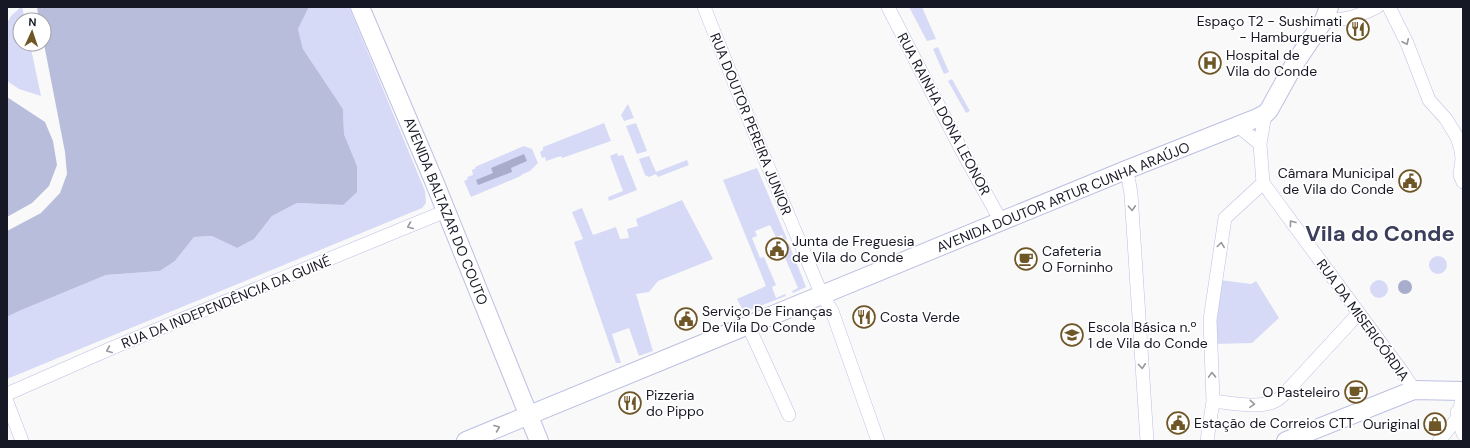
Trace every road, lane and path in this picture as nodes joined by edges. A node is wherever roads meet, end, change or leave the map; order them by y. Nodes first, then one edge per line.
1 (360, 7) edge
2 (704, 7) edge
3 (888, 7) edge
4 (1377, 7) edge
5 (1389, 7) edge
6 (1327, 13) edge
7 (1265, 114) junction
8 (1238, 126) junction
9 (1260, 144) junction
10 (1126, 170) junction
11 (1463, 182) edge
12 (1266, 188) junction
13 (446, 211) junction
14 (1001, 221) junction
15 (822, 295) junction
16 (1359, 313) junction
17 (748, 326) junction
18 (1414, 390) junction
19 (1434, 390) junction
20 (1463, 390) edge
21 (7, 394) edge
22 (1213, 401) junction
23 (7, 402) edge
24 (789, 415) dead end
25 (528, 416) junction
26 (1459, 416) junction
27 (1463, 434) edge
28 (22, 441) edge
29 (466, 441) edge
30 (539, 441) edge
31 (878, 441) edge
32 (1147, 441) edge
33 (1207, 441) edge
34 (1286, 441) edge
35 (1439, 441) edge

1 - 13 street, AVENIDA BALTAZAR DO COUTO
2 - 15 street, RUA DOUTOR PEREIRA JUNIOR
3 - 14 street, RUA RAINHA DONA LEONOR
4 - 6 street
5 -> 11 street
6 - 7 street
7 - 8 street, AVENIDA DOUTOR ARTUR CUNHA ARAÚJO
7 - 9 street
8 - 9 street
8 - 10 street, AVENIDA DOUTOR ARTUR CUNHA ARAÚJO
9 - 12 street
10 - 14 street, AVENIDA DOUTOR ARTUR CUNHA ARAÚJO
10 -> 32 street
16 -> 12 street, RUA DA MISERICÓRDIA
22 -> 12 street
13 -> 21 street, RUA DA INDEPENDÊNCIA DA GUINÉ
13 - 25 street, AVENIDA BALTAZAR DO COUTO
14 - 15 street, AVENIDA DOUTOR ARTUR CUNHA ARAÚJO
15 - 17 street, AVENIDA DOUTOR ARTUR CUNHA ARAÚJO
15 - 31 street, RUA DOUTOR PEREIRA JUNIOR
16 - 18 street, RUA DA MISERICÓRDIA
22 -> 16 street
17 - 24 street
17 - 25 street, AVENIDA DOUTOR ARTUR CUNHA ARAÚJO
18 - 19 street
18 - 34 street
19 - 20 street
19 - 26 street
20 - 26 street
22 - 33 street
23 - 28 street
29 -> 25 street, AVENIDA DOUTOR ARTUR CUNHA ARAÚJO
25 - 30 street, AVENIDA BALTAZAR DO COUTO
26 - 27 street
26 - 35 street

